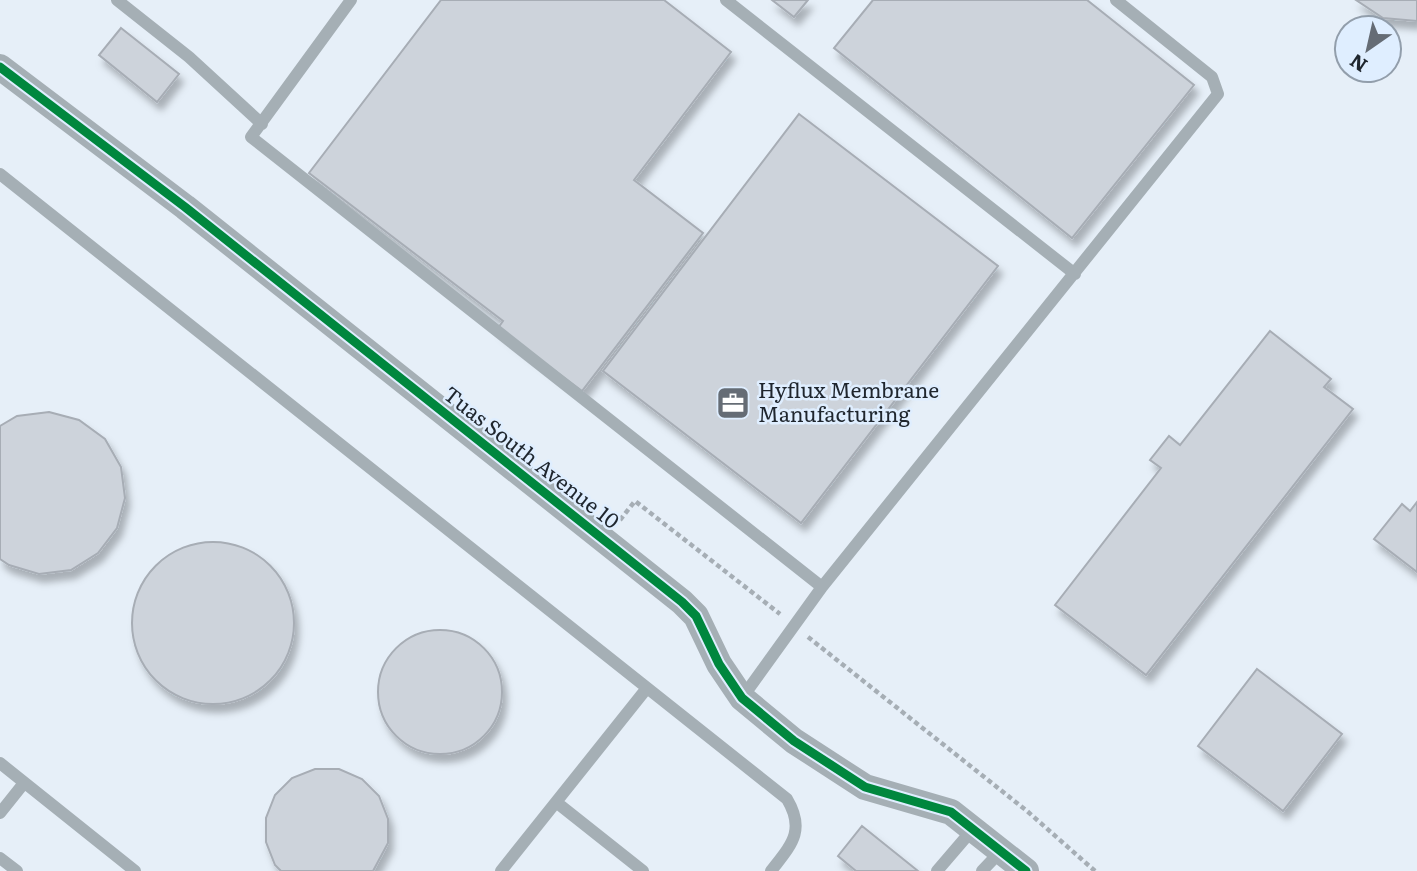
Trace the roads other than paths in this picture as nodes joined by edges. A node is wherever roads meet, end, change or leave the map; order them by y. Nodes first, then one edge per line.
1 (117, 0) edge
2 (351, 0) edge
3 (726, 0) edge
4 (1116, 0) edge
5 (0, 67) edge
6 (262, 124) junction
7 (0, 174) edge
8 (1074, 274) junction
9 (822, 587) junction
10 (647, 688) junction
11 (742, 698) junction
12 (0, 763) edge
13 (24, 783) junction
14 (556, 802) junction
15 (0, 813) edge
16 (973, 829) junction
17 (1001, 851) junction
18 (0, 858) edge
19 (17, 871) edge
20 (135, 871) edge
21 (501, 871) edge
22 (643, 871) edge
23 (771, 871) edge
24 (937, 871) edge
25 (982, 871) edge
26 (1026, 871) edge

1 - 6 lane
2 - 6 lane
3 - 8 lane
4 - 8 lane
5 - 11 street, Tuas South Avenue 10
6 - 9 lane
7 - 10 lane
8 - 9 lane
9 - 11 lane
10 - 14 lane
10 - 23 lane
11 - 16 street, Tuas South Avenue 10
12 - 13 lane
13 - 15 lane
13 - 20 lane
14 - 21 lane
14 - 22 lane
16 - 17 street, Tuas South Avenue 10
16 - 24 lane
17 - 25 lane
17 - 26 street, Tuas South Avenue 10
18 - 19 lane

